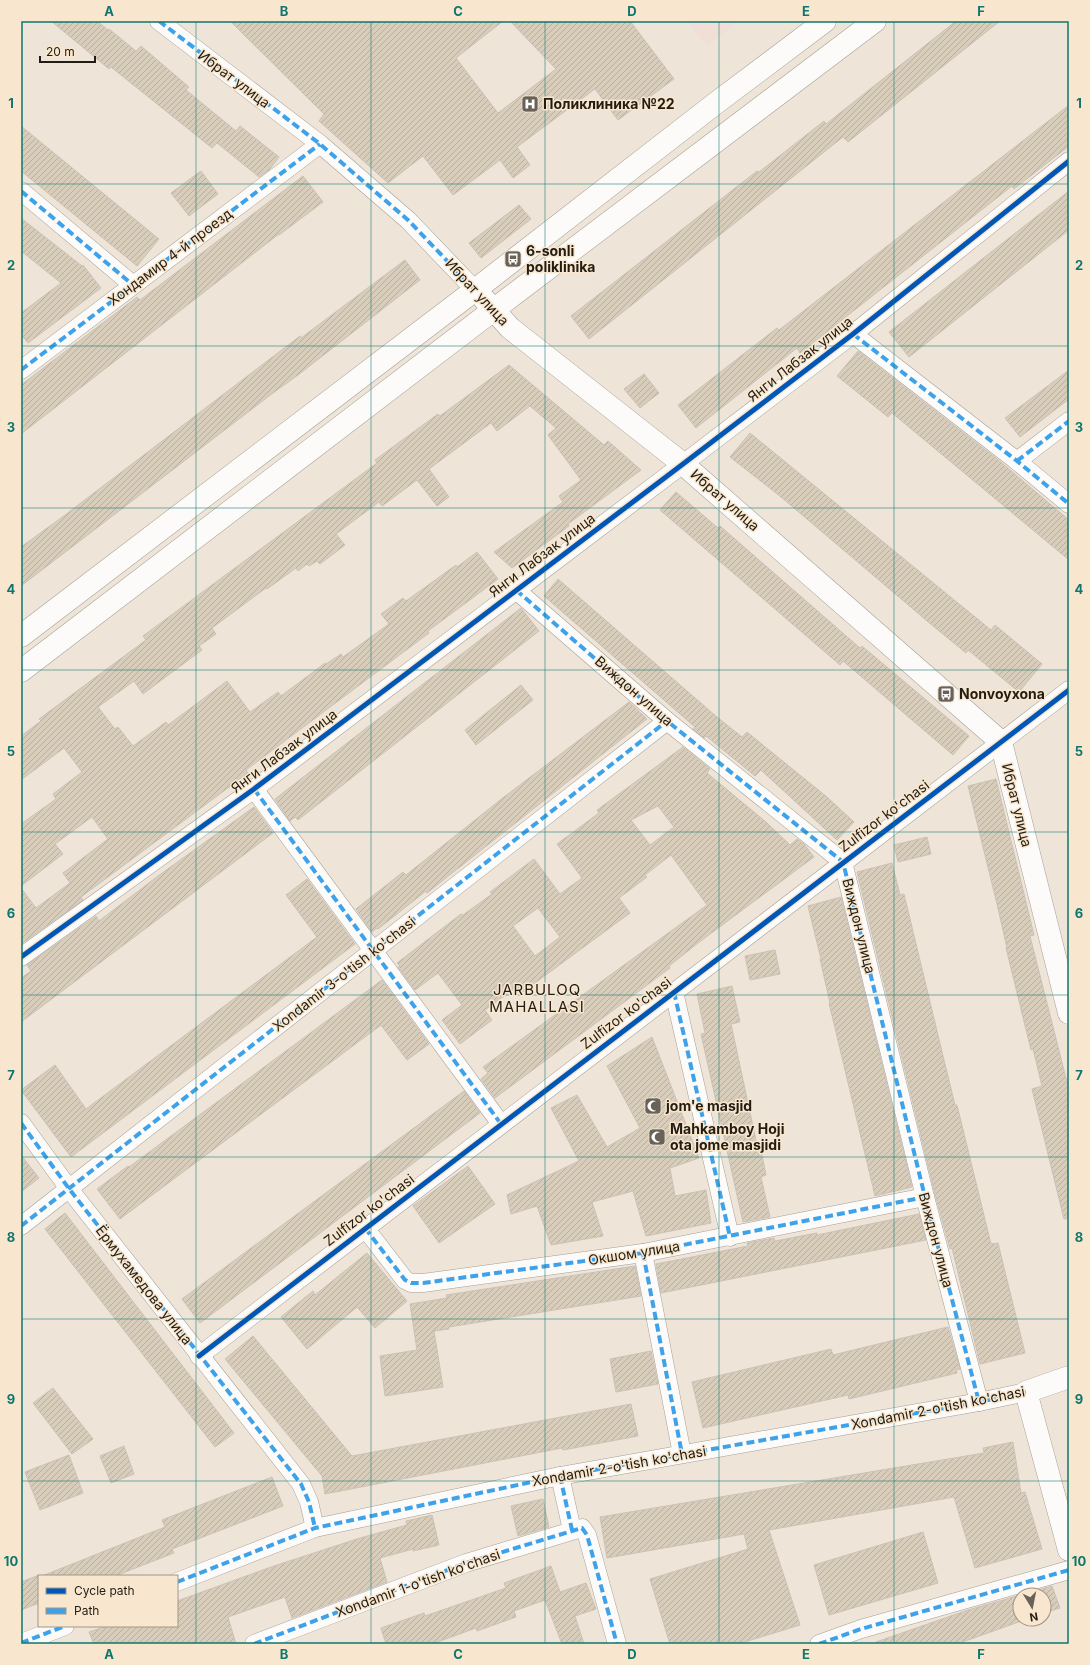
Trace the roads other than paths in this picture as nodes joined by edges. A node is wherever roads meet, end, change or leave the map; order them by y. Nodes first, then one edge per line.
1 (159, 21) edge
2 (825, 21) edge
3 (875, 21) edge
4 (320, 144) junction
5 (1069, 161) edge
6 (21, 191) edge
7 (133, 285) junction
8 (475, 290) junction
9 (494, 310) junction
10 (853, 334) junction
11 (21, 370) edge
12 (1069, 421) edge
13 (1017, 461) junction
14 (683, 464) junction
15 (1069, 504) edge
16 (516, 590) junction
17 (21, 636) edge
18 (21, 671) edge
19 (1069, 690) edge
20 (667, 721) junction
21 (1001, 742) junction
22 (254, 789) junction
23 (843, 862) junction
24 (375, 950) junction
25 (21, 956) edge
26 (674, 992) junction
27 (1069, 1013) edge
28 (21, 1123) edge
29 (502, 1124) junction
30 (70, 1190) junction
31 (925, 1197) junction
32 (21, 1226) edge
33 (365, 1228) junction
34 (730, 1237) junction
35 (643, 1253) junction
36 (199, 1356) junction
37 (1069, 1377) edge
38 (1026, 1392) junction
39 (979, 1402) junction
40 (682, 1454) junction
41 (560, 1476) junction
42 (315, 1528) junction
43 (578, 1530) junction
44 (1069, 1550) edge
45 (1069, 1570) edge
46 (178, 1582) edge
47 (62, 1627) edge
48 (21, 1643) edge
49 (254, 1644) edge
50 (617, 1644) edge
51 (819, 1644) edge

1 - 4 street, Ибрат улица
2 - 8 main road
3 - 9 main road
4 - 7 street, Хондамир 4-й проезд
4 - 8 street, Ибрат улица
5 - 10 street, Янги Лабзак улица
6 - 7 street
7 - 11 street, Хондамир 4-й проезд
8 - 9 main road, Ибрат улица
8 - 17 main road
9 - 14 main road, Ибрат улица
9 - 18 main road
10 - 13 street
10 - 14 street, Янги Лабзак улица
12 - 13 street
13 - 15 street
14 - 16 street, Янги Лабзак улица
14 - 21 main road, Ибрат улица
16 - 20 street, Виждон улица
16 - 22 street, Янги Лабзак улица
19 - 21 street, Zulfizor ko'chasi
20 - 23 street, Виждон улица
20 - 24 street, Xondamir 3-o'tish ko'chasi
21 - 23 street, Zulfizor ko'chasi
21 - 27 main road, Ибрат улица
22 - 24 street
22 - 25 street, Янги Лабзак улица
23 - 26 street, Zulfizor ko'chasi
23 - 31 street, Виждон улица
24 - 29 street
24 - 30 street, Xondamir 3-o'tish ko'chasi
26 - 29 street, Zulfizor ko'chasi
26 - 34 street
28 - 30 street, Ёрмухамедова улица
29 - 33 street, Zulfizor ko'chasi
30 - 32 street, Xondamir 3-o'tish ko'chasi
30 - 36 street, Ёрмухамедова улица
31 - 34 street, Окшом улица
31 - 39 street, Виждон улица
33 - 35 street, Окшом улица
33 - 36 street, Zulfizor ko'chasi
34 - 35 street, Окшом улица
35 - 40 street
36 - 42 street, Ёрмухамедова улица
37 - 38 main road, Xondamir 2-o'tish ko'chasi
38 - 39 street, Xondamir 2-o'tish ko'chasi
38 - 44 main road
39 - 40 street, Xondamir 2-o'tish ko'chasi
40 - 41 street, Xondamir 2-o'tish ko'chasi
41 - 42 street, Xondamir 2-o'tish ko'chasi
41 - 43 street
42 - 46 street, Xondamir 2-o'tish ko'chasi
43 - 49 street, Xondamir 1-o'tish ko'chasi
43 - 50 street
45 - 51 street
47 - 48 street

